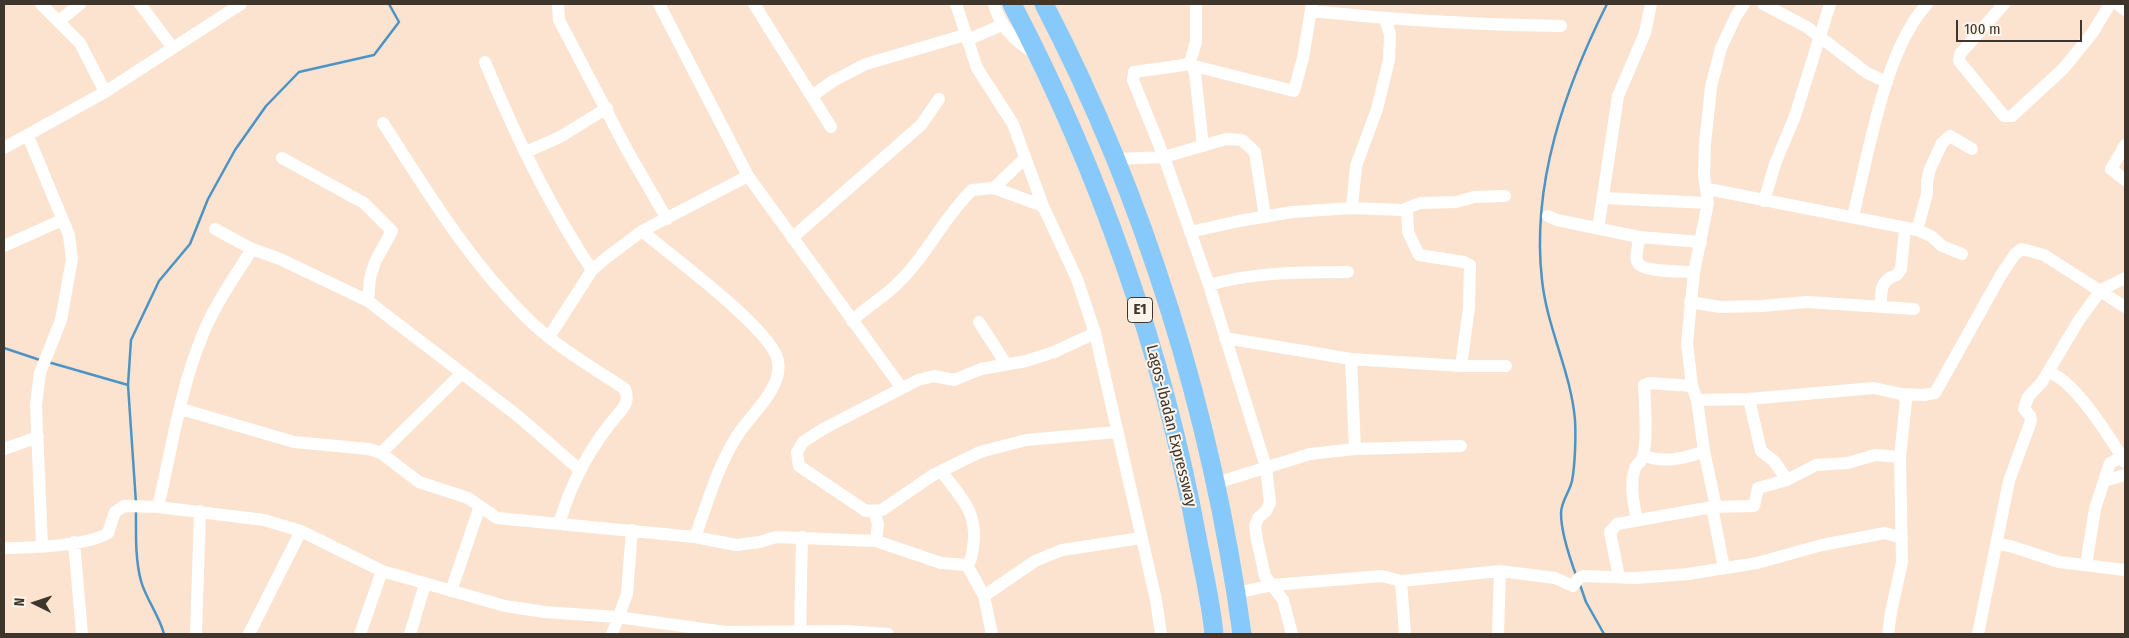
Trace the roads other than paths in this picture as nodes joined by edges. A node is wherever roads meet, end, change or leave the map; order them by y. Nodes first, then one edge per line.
1 (41, 4) edge
2 (80, 4) edge
3 (140, 4) edge
4 (241, 4) edge
5 (558, 4) edge
6 (659, 4) edge
7 (754, 4) edge
8 (956, 4) edge
9 (994, 4) edge
10 (1012, 4) edge
11 (1044, 4) edge
12 (1196, 4) edge
13 (1651, 4) edge
14 (1744, 4) edge
15 (1762, 4) edge
16 (1830, 4) edge
17 (1927, 4) edge
18 (2004, 4) edge
19 (2110, 4) edge
20 (2117, 4) edge
21 (1312, 8) edge
22 (2125, 10) edge
23 (1385, 19) junction
24 (59, 21) junction
25 (1002, 25) junction
26 (1561, 26) dead end
27 (1819, 36) junction
28 (966, 38) junction
29 (172, 47) junction
30 (1039, 56) junction
31 (485, 62) dead end
32 (1192, 64) junction
33 (1887, 82) junction
34 (105, 92) junction
35 (812, 96) junction
36 (939, 99) dead end
37 (607, 108) junction
38 (383, 123) dead end
39 (831, 127) dead end
40 (28, 136) junction
41 (1203, 146) junction
42 (2125, 146) edge
43 (4, 148) edge
44 (1972, 149) dead end
45 (526, 152) junction
46 (1164, 157) junction
47 (282, 158) dead end
48 (1024, 159) junction
49 (1117, 159) junction
50 (748, 176) junction
51 (2125, 180) edge
52 (994, 188) junction
53 (1708, 189) junction
54 (1504, 196) dead end
55 (1602, 198) junction
56 (1764, 201) junction
57 (1708, 203) junction
58 (1043, 206) junction
59 (1352, 208) junction
60 (1407, 209) junction
61 (1548, 216) dead end
62 (1853, 216) junction
63 (1265, 217) junction
64 (667, 219) junction
65 (62, 220) junction
66 (215, 229) dead end
67 (1911, 229) junction
68 (1598, 230) junction
69 (642, 232) junction
70 (1190, 232) junction
71 (1639, 237) junction
72 (792, 238) junction
73 (1702, 242) junction
74 (4, 246) edge
75 (252, 249) junction
76 (1962, 254) dead end
77 (592, 270) junction
78 (1348, 272) dead end
79 (1694, 272) junction
80 (2125, 278) edge
81 (1208, 285) junction
82 (2101, 290) junction
83 (368, 301) junction
84 (1690, 302) junction
85 (1881, 306) junction
86 (2125, 307) edge
87 (1914, 309) dead end
88 (852, 322) junction
89 (978, 322) dead end
90 (1095, 334) junction
91 (549, 337) junction
92 (1224, 338) junction
93 (1351, 359) junction
94 (1006, 364) junction
95 (1461, 366) junction
96 (1506, 366) dead end
97 (2048, 372) junction
98 (461, 374) junction
99 (1692, 386) junction
100 (901, 388) junction
101 (1901, 394) junction
102 (1748, 399) junction
103 (1697, 400) junction
104 (181, 409) junction
105 (1117, 432) junction
106 (38, 437) junction
107 (1461, 446) dead end
108 (4, 449) edge
109 (1355, 449) junction
110 (1704, 451) junction
111 (381, 453) junction
112 (1644, 455) junction
113 (1900, 457) junction
114 (2124, 460) edge
115 (1266, 467) junction
116 (580, 470) junction
117 (941, 471) junction
118 (2125, 476) edge
119 (1787, 480) junction
120 (2104, 481) junction
121 (1216, 483) junction
122 (480, 506) junction
123 (154, 507) junction
124 (1714, 507) junction
125 (874, 511) junction
126 (200, 512) junction
127 (1637, 520) junction
128 (559, 524) junction
129 (632, 530) junction
130 (301, 531) junction
131 (695, 537) junction
132 (802, 537) junction
133 (1141, 538) junction
134 (1902, 538) junction
135 (876, 541) junction
136 (74, 542) junction
137 (1997, 544) junction
138 (42, 545) junction
139 (4, 548) edge
140 (967, 565) junction
141 (2086, 565) junction
142 (1724, 568) junction
143 (2125, 570) edge
144 (382, 571) junction
145 (1500, 571) junction
146 (1619, 577) junction
147 (1401, 581) junction
148 (425, 584) junction
149 (1273, 585) junction
150 (451, 591) junction
151 (1236, 593) junction
152 (984, 596) junction
153 (617, 616) junction
154 (800, 633) junction
155 (82, 634) edge
156 (196, 634) edge
157 (249, 634) edge
158 (360, 634) edge
159 (410, 634) edge
160 (612, 634) edge
161 (888, 634) edge
162 (992, 634) edge
163 (1161, 634) edge
164 (1214, 634) edge
165 (1242, 634) edge
166 (1292, 634) edge
167 (1405, 634) edge
168 (1498, 634) edge
169 (1888, 634) edge
170 (1978, 634) edge

1 - 24 street
2 - 24 street
3 - 29 street
4 - 29 street
5 - 37 street
6 - 50 street
7 - 35 street
8 - 28 street
9 - 25 street
10 - 30 highway, Lagos-Ibadan Expressway / E1
11 - 49 highway, Lagos-Ibadan Expressway / E1
12 - 32 street
13 - 55 street
14 - 53 street
15 - 27 street
16 - 27 street
17 - 33 street
18 - 19 street
20 - 22 street
21 - 23 street
21 - 32 street
23 - 26 street
23 - 59 street
24 - 34 street
25 - 28 street
25 - 30 street
27 - 33 street
27 - 56 street
28 - 35 street
28 - 48 street
29 - 34 street
30 - 164 highway, Lagos-Ibadan Expressway / E1
31 - 45 street
32 - 41 street
32 - 46 street
33 - 62 street
34 - 40 street
35 - 39 street
36 - 72 street
37 - 45 street
37 - 64 street
38 - 91 street
40 - 43 street
40 - 65 street
41 - 46 street
41 - 63 street
42 - 51 street
44 - 67 street
45 - 77 street
46 - 49 street
46 - 70 street
47 - 83 street
48 - 52 street
48 - 58 street
49 - 121 highway, Lagos-Ibadan Expressway / E1
50 - 64 street
50 - 72 street
52 - 58 street
52 - 88 street
53 - 56 street
53 - 57 street
54 - 60 street
55 - 57 street
55 - 68 street
56 - 62 street
57 - 73 street
58 - 90 street
59 - 60 street
59 - 63 street
60 - 95 street
61 - 68 street
62 - 67 street
63 - 70 street
64 - 69 street
65 - 74 street
65 - 106 street
66 - 75 street
67 - 76 street
67 - 85 street
68 - 71 street
69 - 77 street
69 - 131 street
70 - 81 street
71 - 73 street
71 - 79 street
72 - 88 street
73 - 79 street
75 - 83 street
75 - 104 street
77 - 91 street
78 - 81 street
79 - 84 street
80 - 82 street
81 - 92 street
82 - 86 street
82 - 97 street
82 - 101 street
83 - 98 street
84 - 85 street
84 - 99 street
85 - 87 street
88 - 100 street
89 - 94 street
90 - 94 street
90 - 105 street
91 - 116 street
92 - 93 street
92 - 115 street
93 - 95 street
93 - 109 street
94 - 100 street
95 - 96 street
97 - 114 street
97 - 137 street
98 - 111 street
98 - 116 street
99 - 103 street
99 - 112 street
100 - 125 street
101 - 102 street
101 - 113 street
102 - 103 street
102 - 119 street
103 - 110 street
104 - 111 street
104 - 123 street
105 - 117 street
105 - 133 street
106 - 108 street
106 - 138 street
107 - 109 street
109 - 115 street
110 - 112 street
110 - 124 street
111 - 122 street
112 - 127 street
113 - 119 street
113 - 134 street
114 - 120 street
115 - 121 street
115 - 149 street
116 - 128 street
117 - 125 street
117 - 140 street
118 - 120 street
119 - 124 street
120 - 141 street
121 - 151 highway, Lagos-Ibadan Expressway / E1
122 - 128 street
122 - 150 street
123 - 126 street
123 - 136 street
124 - 127 street
124 - 142 street
125 - 135 street
126 - 130 street
126 - 156 street
127 - 146 street
128 - 129 street
129 - 131 street
129 - 153 street
130 - 144 street
130 - 157 street
131 - 132 street
132 - 135 street
132 - 154 street
133 - 152 street
133 - 163 street
134 - 142 street
134 - 169 street
135 - 140 street
136 - 138 street
136 - 155 street
137 - 141 street
137 - 170 street
138 - 139 street
140 - 152 street
141 - 143 street
142 - 146 street
144 - 148 street
144 - 158 street
145 - 146 street
145 - 147 street
145 - 168 street
147 - 149 street
147 - 167 street
148 - 150 street
148 - 159 street
149 - 151 street
149 - 166 street
150 - 153 street
151 - 165 highway, Lagos-Ibadan Expressway / E1
152 - 162 street
153 - 154 street
153 - 160 street
154 - 161 street

